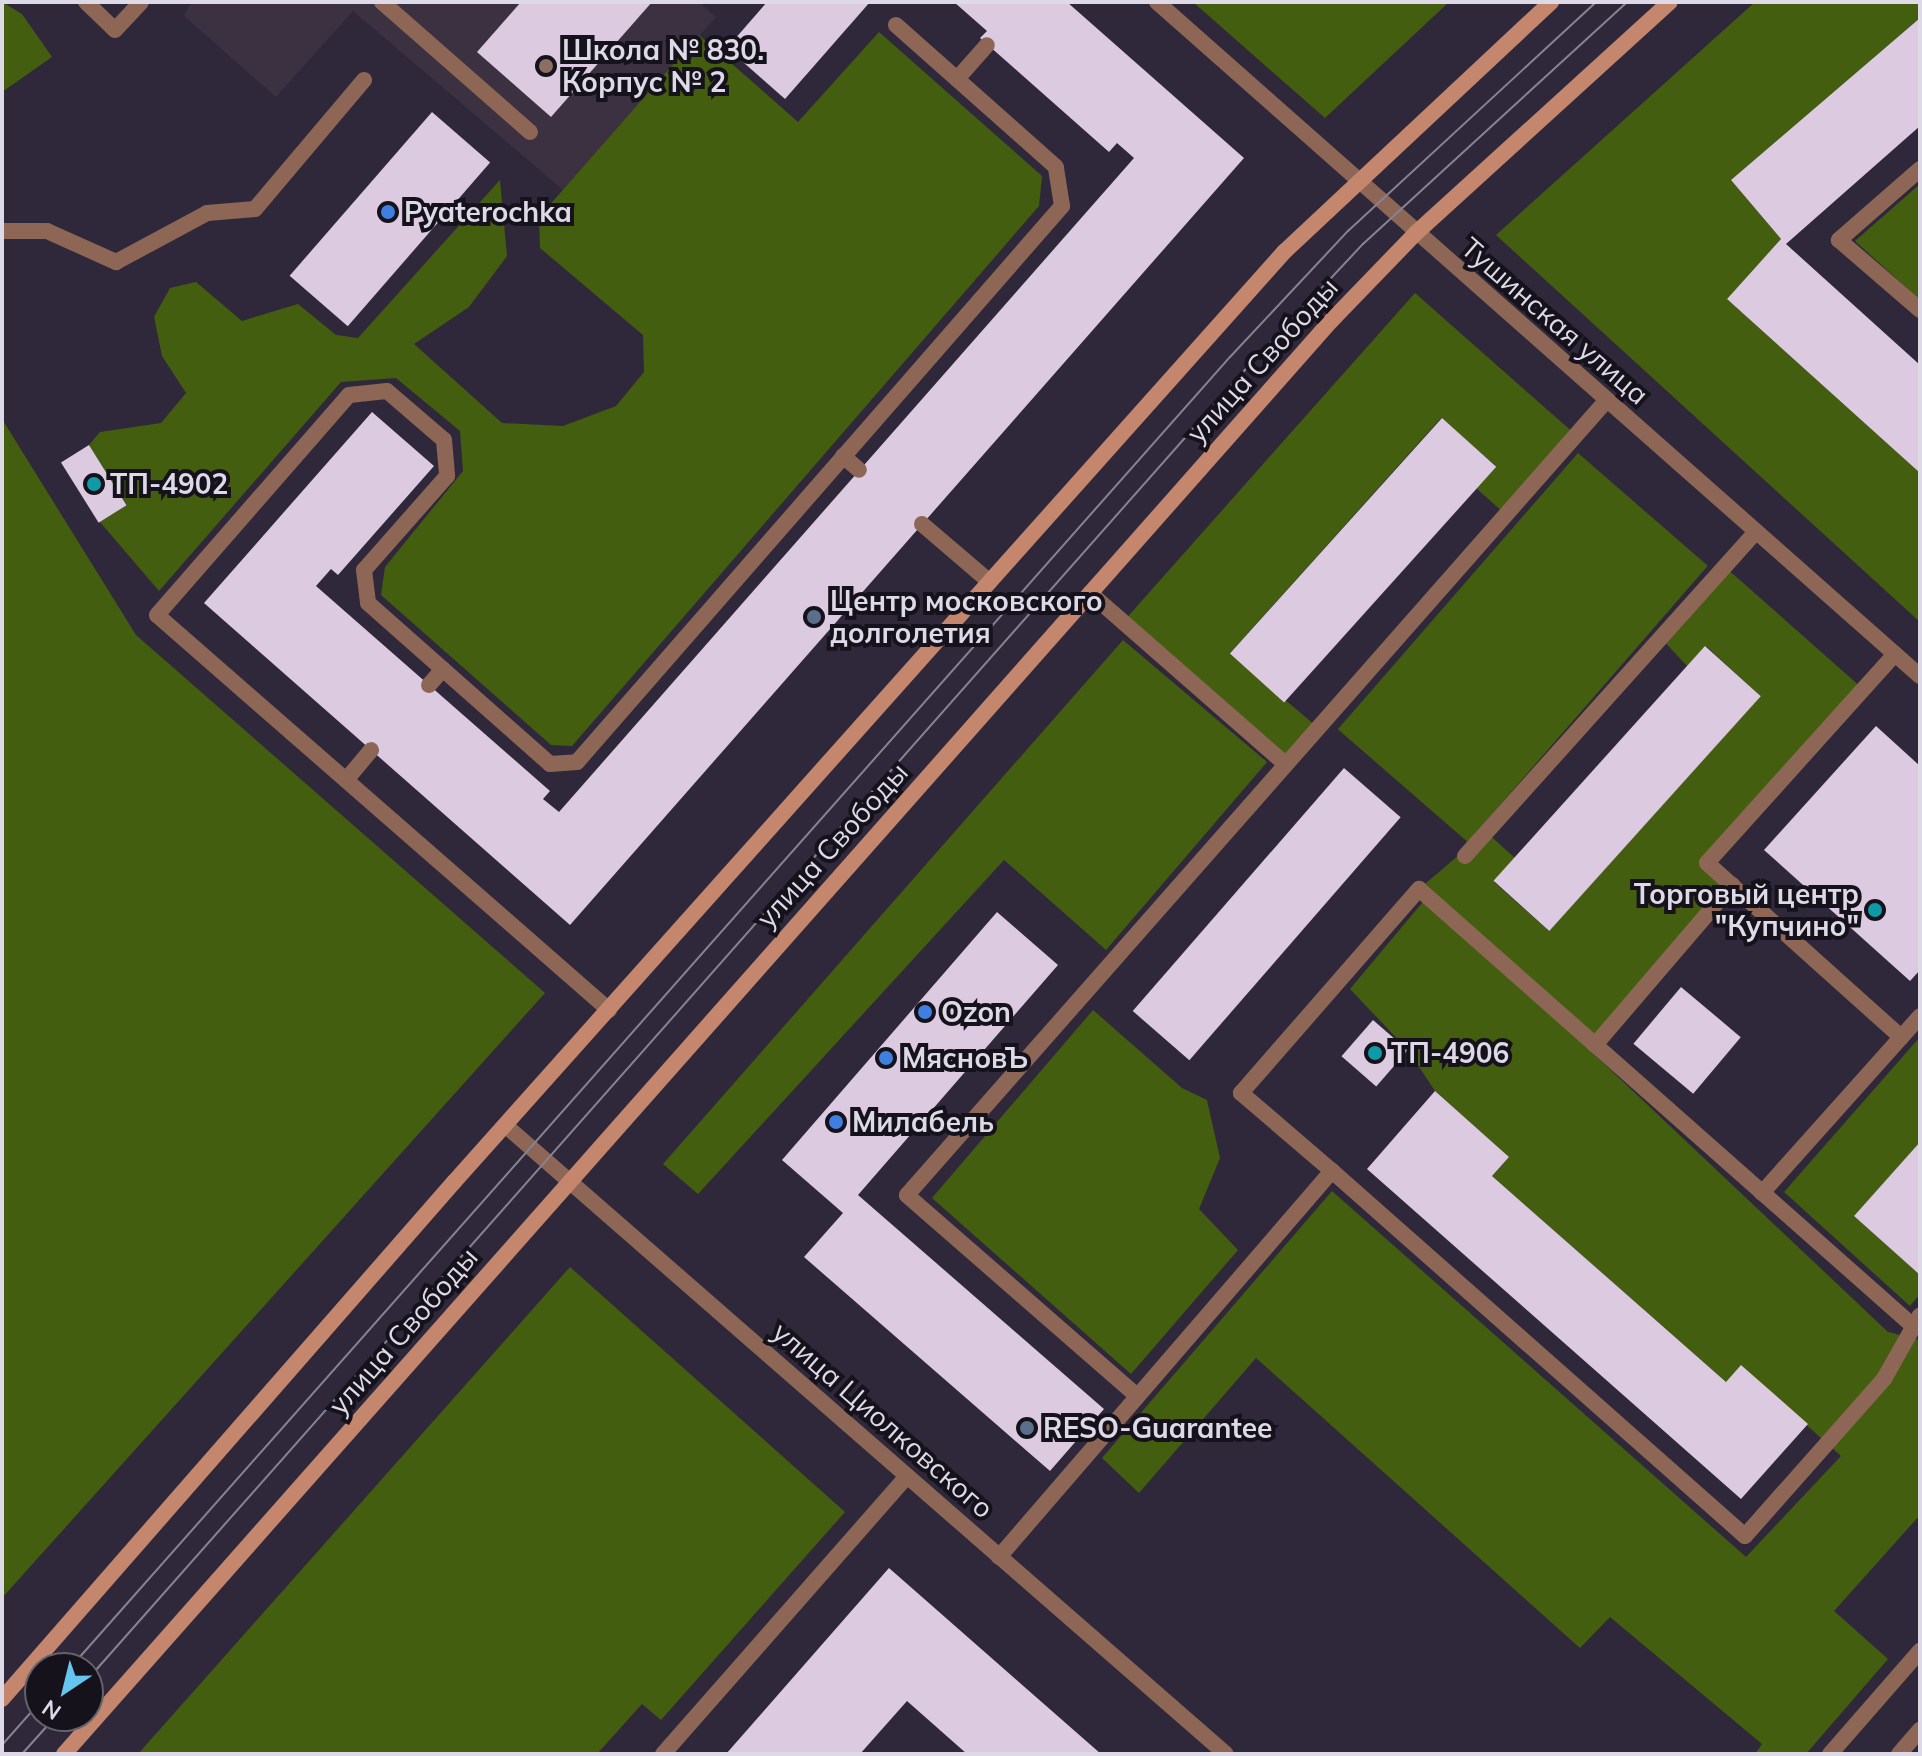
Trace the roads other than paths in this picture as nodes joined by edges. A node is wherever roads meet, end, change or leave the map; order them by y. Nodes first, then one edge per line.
1 (86, 2) edge
2 (141, 2) edge
3 (382, 2) edge
4 (1157, 2) edge
5 (1551, 2) edge
6 (1670, 2) edge
7 (896, 25) dead end
8 (987, 45) dead end
9 (957, 79) junction
10 (364, 80) dead end
11 (530, 132) dead end
12 (1920, 169) edge
13 (1357, 178) junction
14 (2, 231) edge
15 (1416, 233) junction
16 (1920, 310) edge
17 (1606, 401) junction
18 (843, 456) junction
19 (859, 470) dead end
20 (922, 524) dead end
21 (1756, 532) junction
22 (990, 582) junction
23 (1090, 593) junction
24 (1895, 654) junction
25 (443, 669) junction
26 (1920, 676) edge
27 (429, 685) dead end
28 (371, 750) dead end
29 (1283, 762) junction
30 (346, 780) junction
31 (1465, 856) dead end
32 (1732, 885) junction
33 (609, 1010) junction
34 (1920, 1016) edge
35 (1901, 1037) junction
36 (1595, 1045) junction
37 (506, 1126) junction
38 (1332, 1171) junction
39 (569, 1180) junction
40 (1762, 1193) junction
41 (1916, 1320) edge
42 (1136, 1395) junction
43 (907, 1476) junction
44 (999, 1557) junction
45 (1920, 1651) edge
46 (2, 1699) edge
47 (1920, 1730) edge
48 (64, 1754) edge
49 (663, 1754) edge
50 (1226, 1754) edge
51 (1830, 1754) edge
52 (1899, 1754) edge

1 - 2 street
3 - 11 street
4 - 13 street, Тушинская улица
5 - 13 main road, улица Свободы
6 - 15 main road, улица Свободы
7 - 9 street
8 - 9 street
9 - 18 street
10 - 14 street
12 - 16 street
13 - 15 street, Тушинская улица
13 - 22 main road, улица Свободы
15 - 17 street, Тушинская улица
15 - 23 main road, улица Свободы
17 - 21 street, Тушинская улица
17 - 29 street
18 - 19 street
18 - 25 street
20 - 22 street
21 - 24 street, Тушинская улица
21 - 31 street
22 - 33 main road, улица Свободы
23 - 29 street
23 - 39 main road, улица Свободы
24 - 26 street, Тушинская улица
24 - 32 street
25 - 27 street
25 - 30 street
28 - 30 street
29 - 42 street
30 - 33 street
32 - 35 street
32 - 36 street
33 - 37 main road, улица Свободы
34 - 35 street
35 - 40 street
36 - 38 street
36 - 40 street
37 - 39 street, улица Циолковского
37 - 46 main road, улица Свободы
38 - 41 street
38 - 42 street
39 - 43 street, улица Циолковского
39 - 48 main road, улица Свободы
40 - 41 street
42 - 44 street
43 - 44 street, улица Циолковского
43 - 49 street
44 - 50 street, улица Циолковского
45 - 51 street
47 - 52 street

